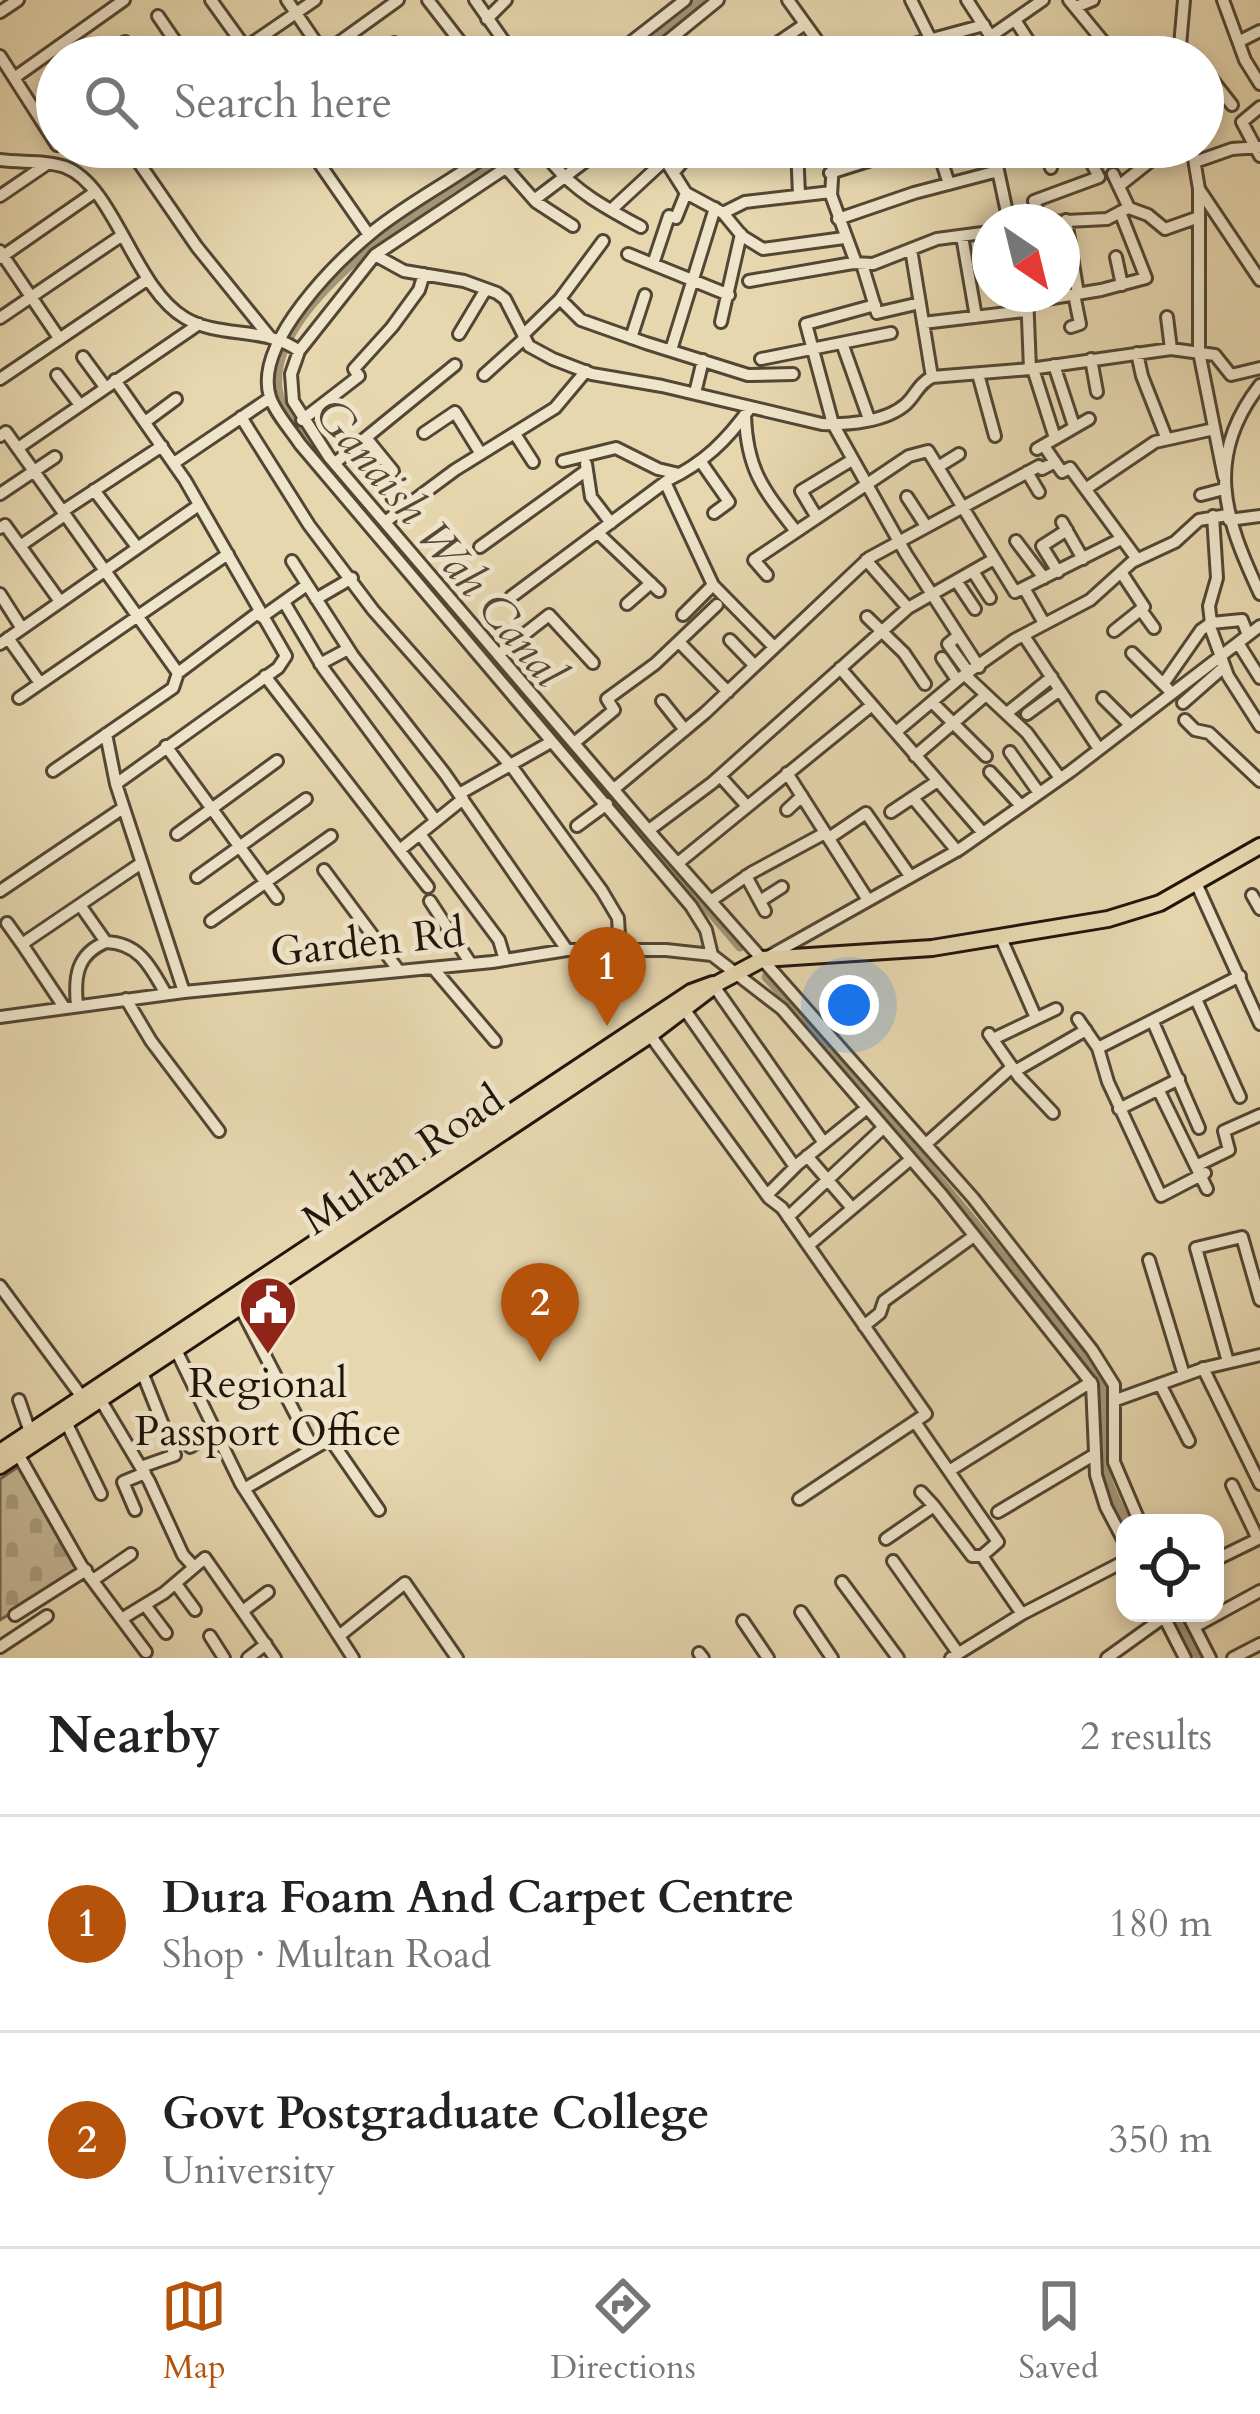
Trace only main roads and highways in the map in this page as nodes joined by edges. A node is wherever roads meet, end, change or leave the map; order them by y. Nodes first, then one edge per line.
1 (1260, 846) edge
2 (716, 985) junction
3 (0, 1452) edge
4 (0, 1466) edge

1 - 2 main road, Multan Road
2 - 3 main road, Multan Road
2 - 4 main road, Multan Road

